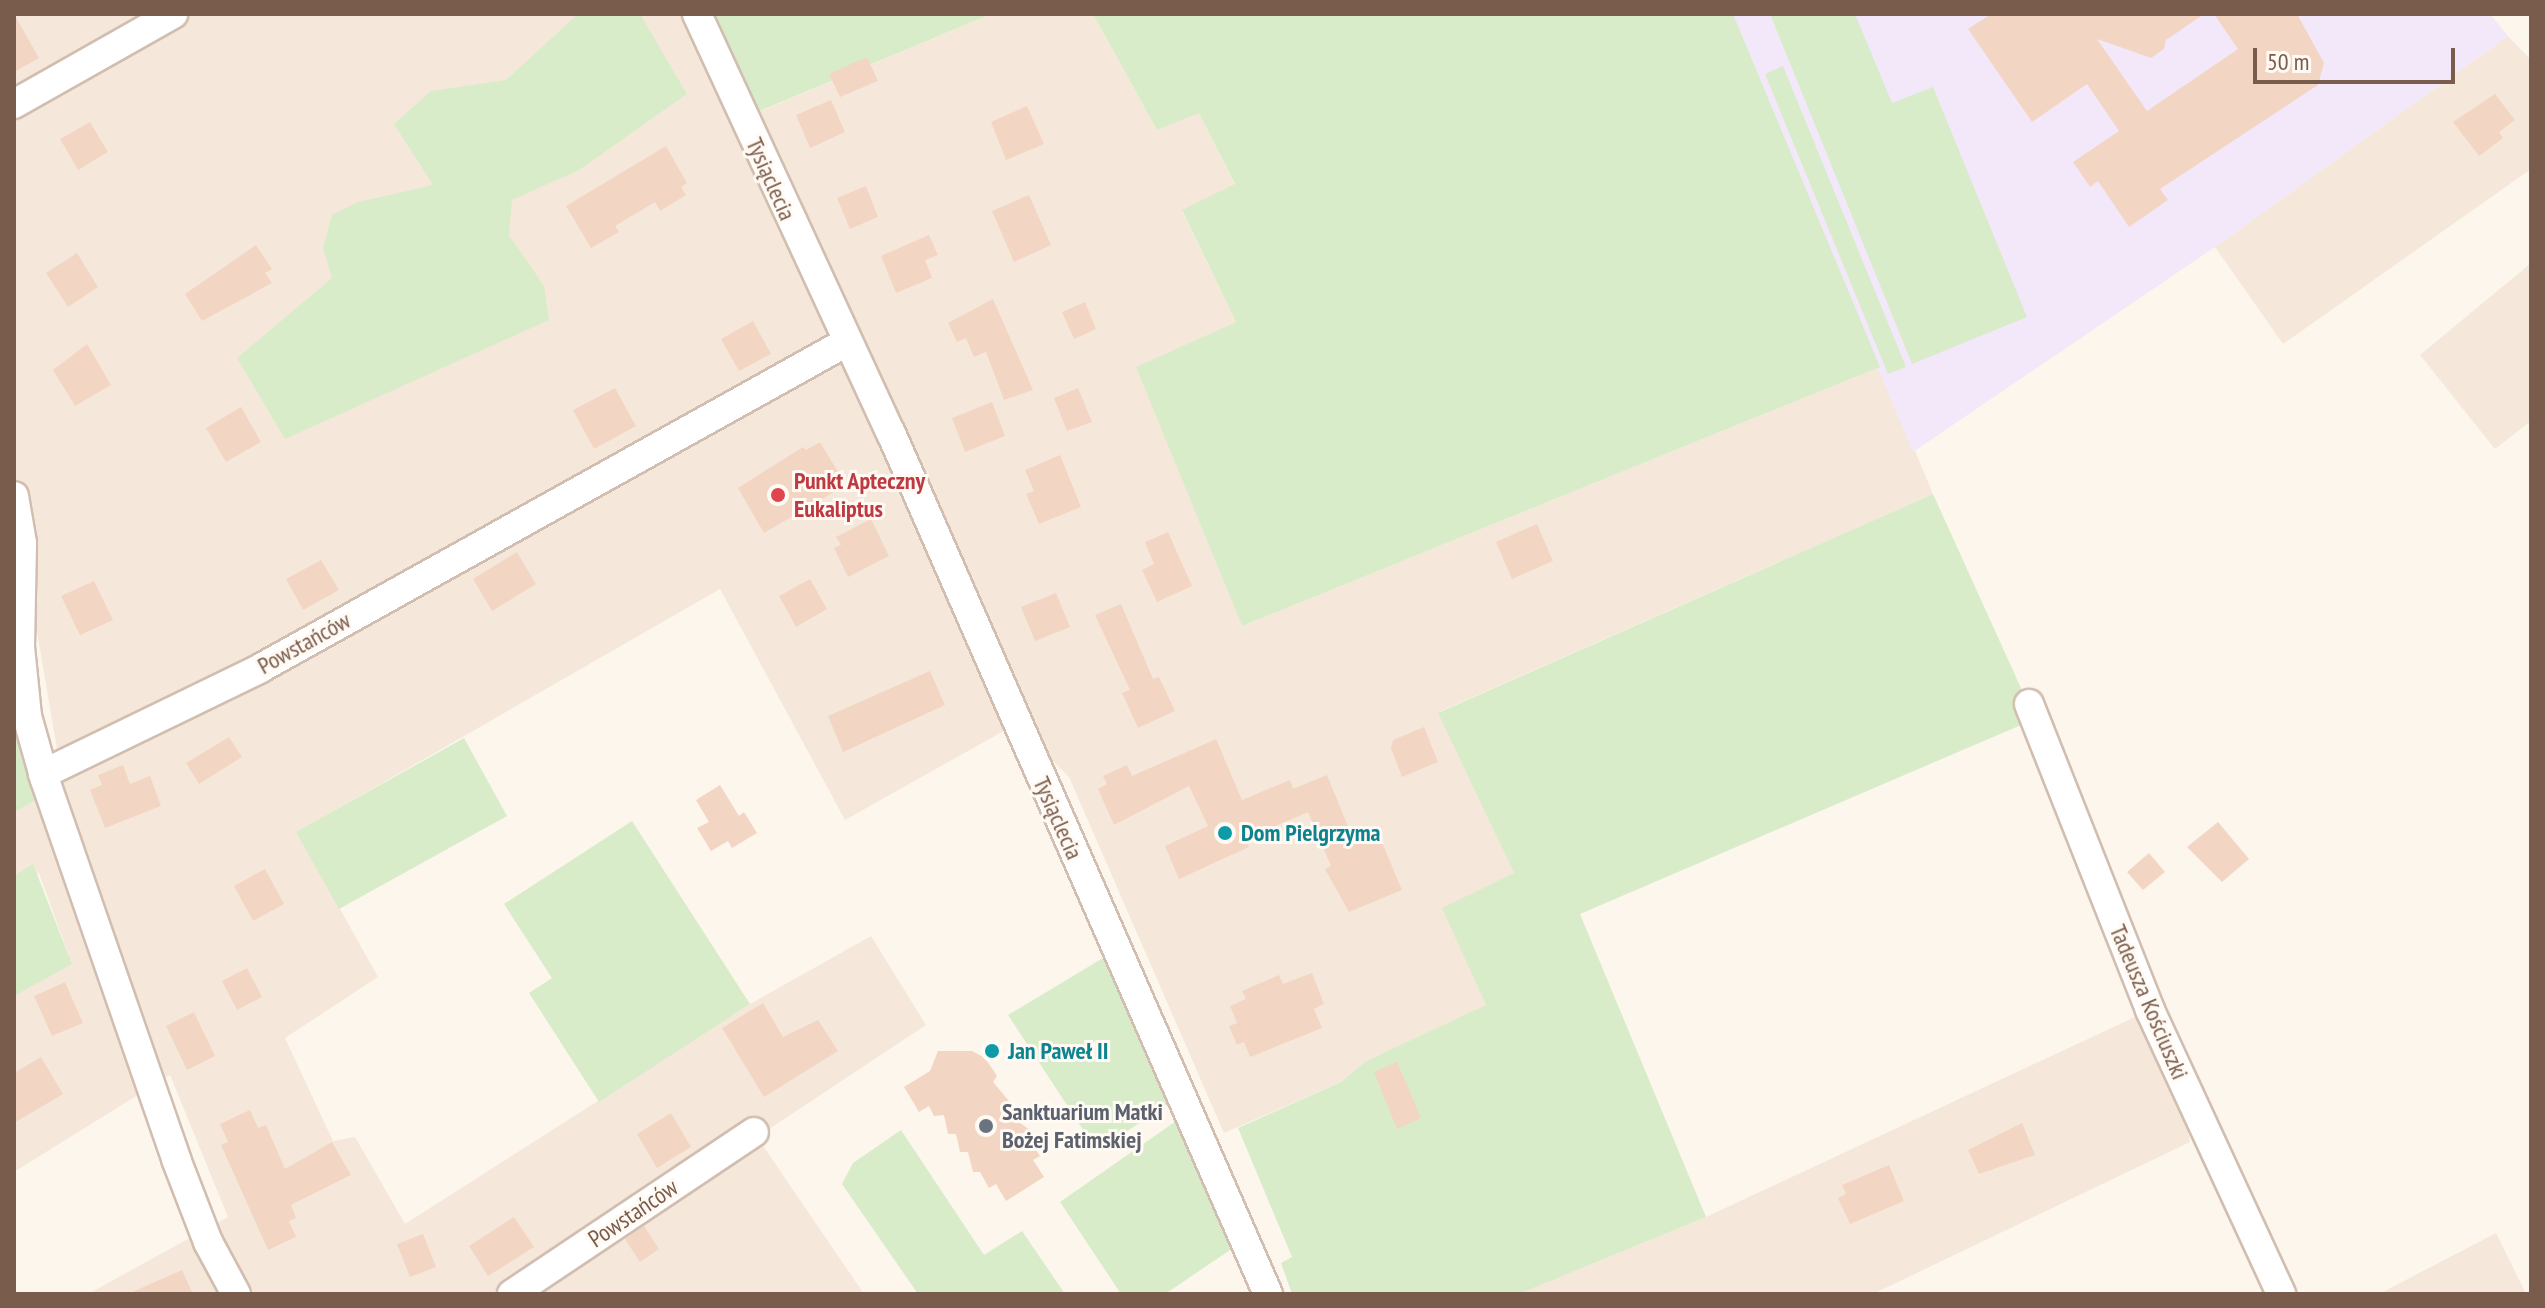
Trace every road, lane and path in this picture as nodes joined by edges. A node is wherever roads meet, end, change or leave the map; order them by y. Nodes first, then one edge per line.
1 (173, 14) edge
2 (697, 14) edge
3 (14, 104) edge
4 (845, 343) junction
5 (14, 496) edge
6 (17, 648) edge
7 (2029, 704) dead end
8 (43, 774) junction
9 (754, 1132) dead end
10 (236, 1294) edge
11 (512, 1294) edge
12 (1268, 1294) edge
13 (2281, 1294) edge

1 - 3 street
2 - 4 street, Tysiąclecia
4 - 8 street, Powstańców
4 - 12 street, Tysiąclecia
5 - 6 street
6 - 8 street
7 - 13 street, Tadeusza Kościuszki
8 - 10 street
9 - 11 street, Powstańców

